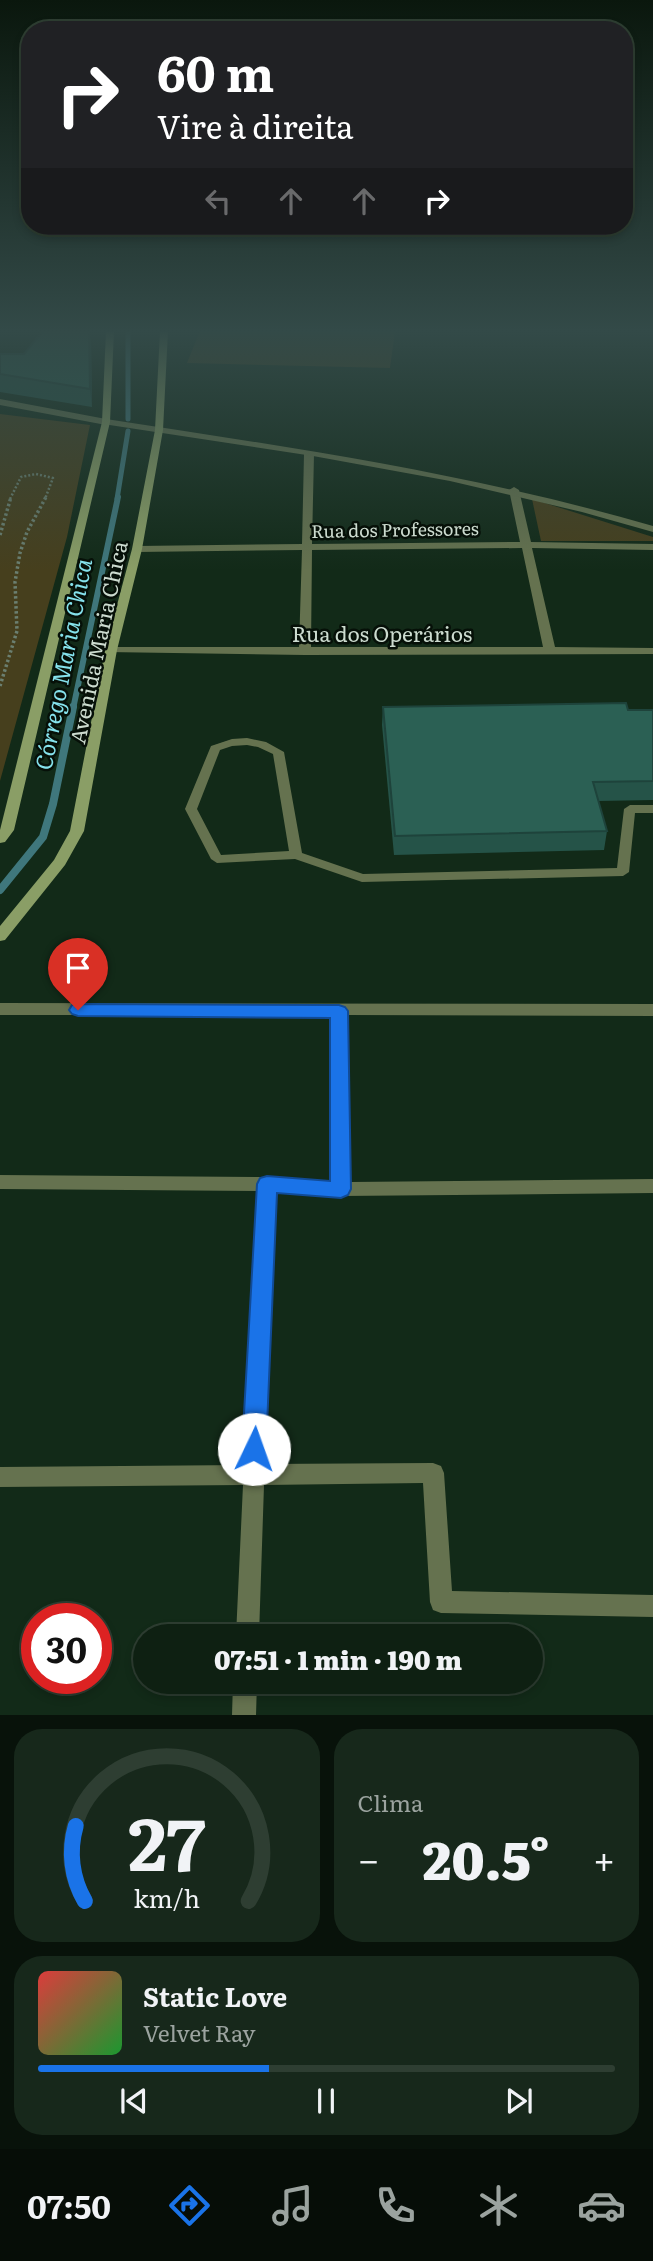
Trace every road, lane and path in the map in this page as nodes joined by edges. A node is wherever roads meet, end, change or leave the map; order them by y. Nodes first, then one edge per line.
1 (48, 411) edge
2 (106, 411) edge
3 (160, 411) edge
4 (106, 422) junction
5 (159, 430) junction
6 (309, 453) junction
7 (514, 490) junction
8 (653, 529) edge
9 (0, 535) edge
10 (525, 545) junction
11 (308, 547) junction
12 (653, 547) edge
13 (137, 549) junction
14 (111, 649) junction
15 (653, 651) edge
16 (305, 652) junction
17 (550, 652) junction
18 (0, 686) edge
19 (653, 809) edge
20 (0, 839) edge
21 (296, 855) junction
22 (0, 936) edge
23 (0, 1009) edge
24 (653, 1010) edge
25 (339, 1011) junction
26 (0, 1182) edge
27 (267, 1184) junction
28 (653, 1185) edge
29 (341, 1189) junction
30 (252, 1476) junction
31 (0, 1477) edge
32 (653, 1606) edge
33 (247, 1624) edge
34 (245, 1694) edge
35 (244, 1715) edge

1 - 4 street
2 - 4 main road, Avenida Maria Chica
3 - 5 main road, Avenida Maria Chica
4 - 5 street
4 - 20 main road, Avenida Maria Chica
5 - 6 street
5 - 13 main road, Avenida Maria Chica
6 - 7 street
6 - 11 street
7 - 8 street
7 - 10 street
9 - 18 path
10 - 11 street, Rua dos Professores
10 - 12 street, Rua dos Professores
10 - 17 street
11 - 13 street, Rua dos Professores
11 - 16 street
13 - 14 main road, Avenida Maria Chica
14 - 16 street, Rua dos Operários
14 - 22 main road, Avenida Maria Chica
15 - 17 street, Rua dos Operários
16 - 17 street, Rua dos Operários
19 - 21 lane
21 - 21 lane
23 - 25 street
24 - 25 street
25 - 29 street
26 - 27 street
27 - 29 street
27 - 30 street
28 - 29 street
30 - 31 street
30 - 32 street
30 - 33 street
34 - 35 street

